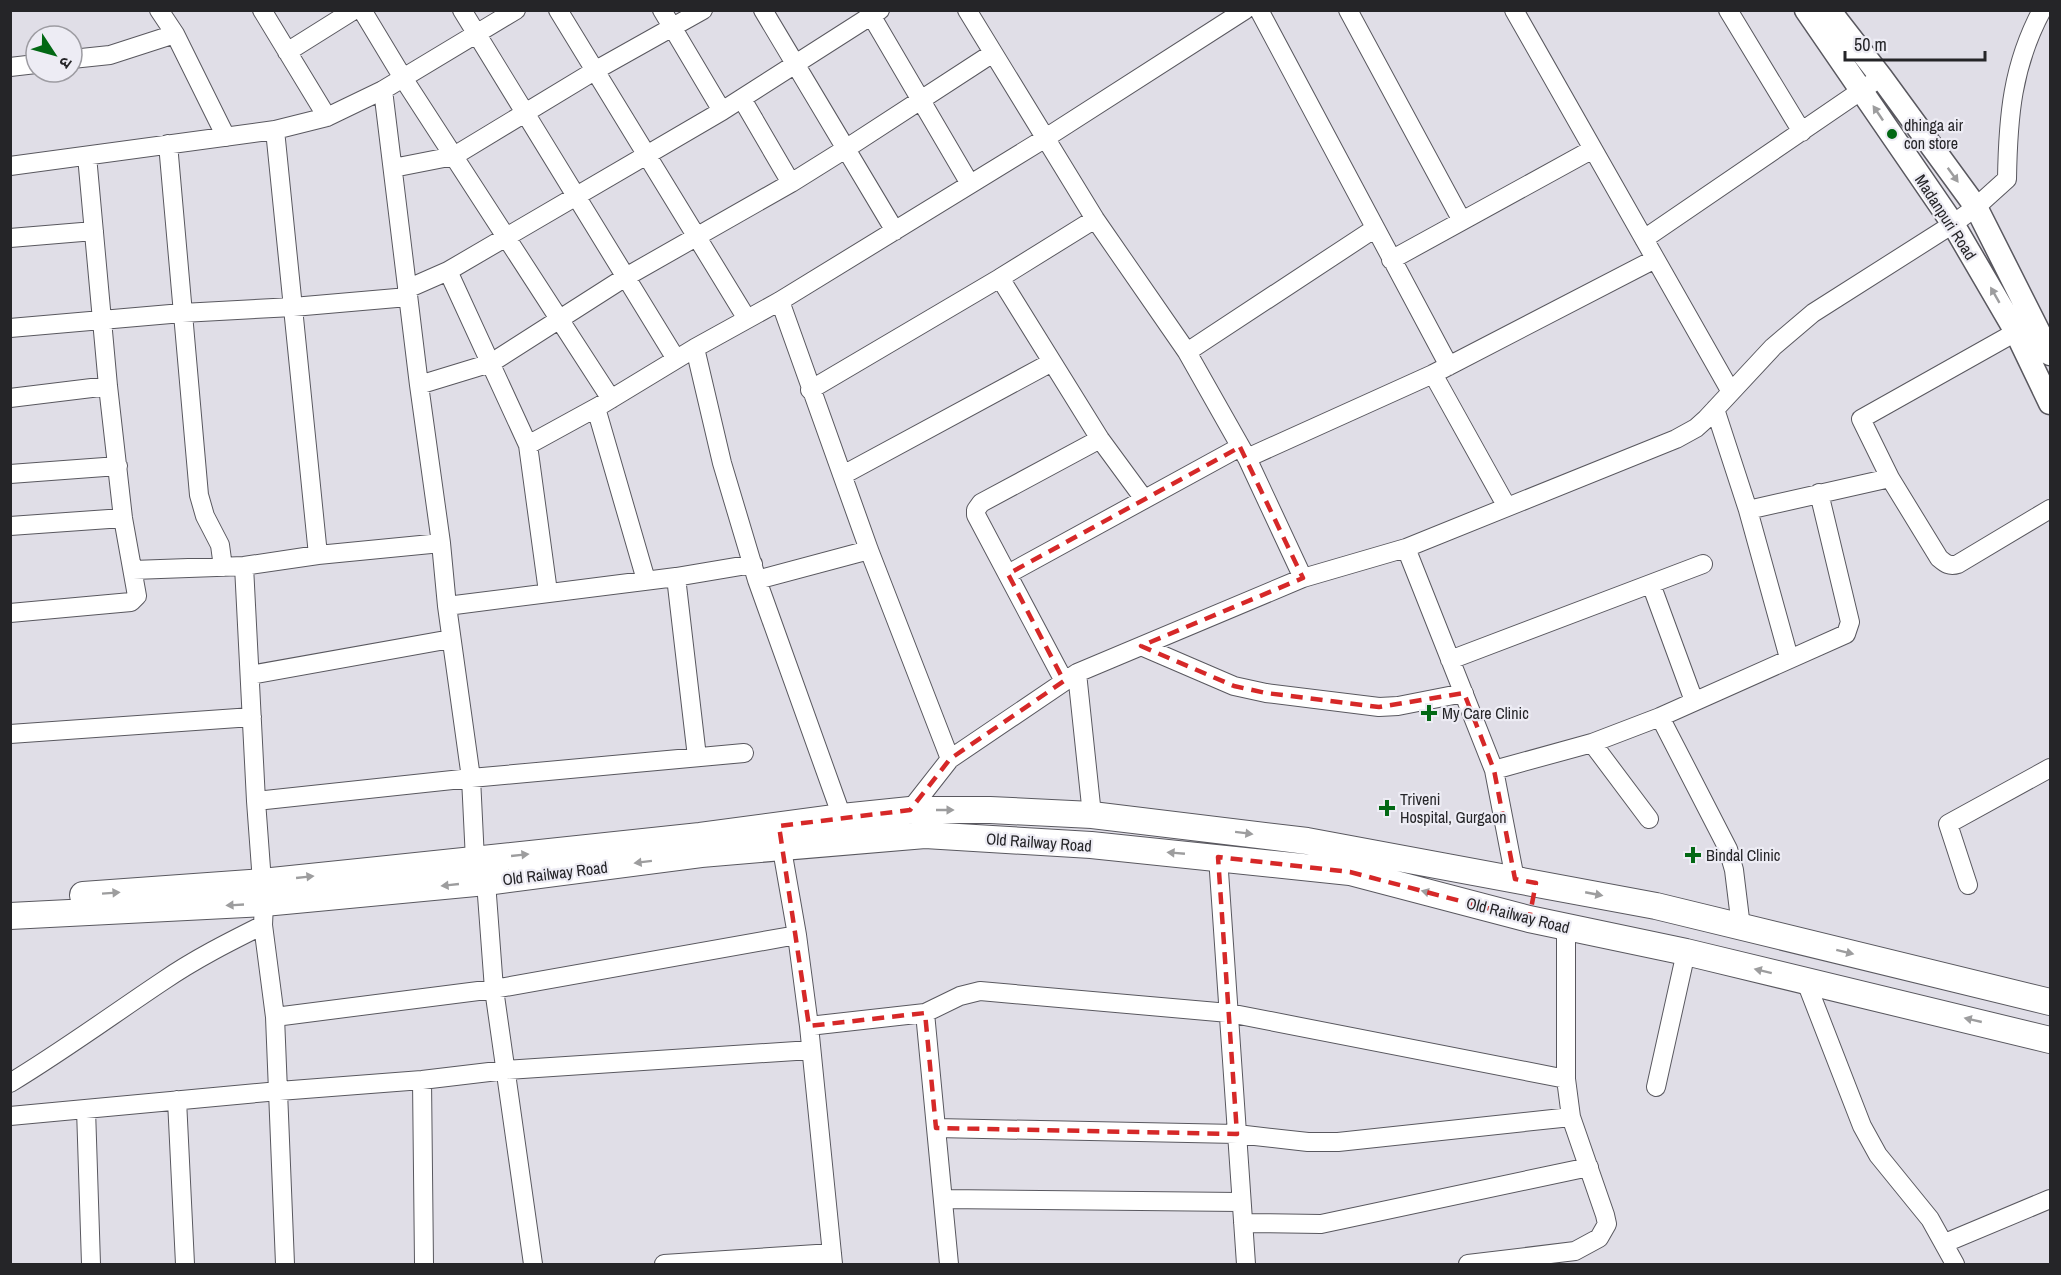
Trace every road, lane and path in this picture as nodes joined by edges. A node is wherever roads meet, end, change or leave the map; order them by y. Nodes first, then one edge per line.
1 (159, 10) edge
2 (262, 10) edge
3 (354, 10) edge
4 (362, 10) edge
5 (462, 10) edge
6 (516, 10) edge
7 (558, 10) edge
8 (662, 10) edge
9 (703, 10) edge
10 (763, 10) edge
11 (967, 10) edge
12 (1245, 10) edge
13 (1259, 10) edge
14 (1348, 10) edge
15 (1515, 10) edge
16 (1728, 10) edge
17 (1806, 10) edge
18 (1829, 10) edge
19 (2042, 10) edge
20 (873, 12) edge
21 (674, 28) junction
22 (175, 34) junction
23 (477, 34) junction
24 (287, 52) junction
25 (993, 53) junction
26 (84, 58) edge
27 (796, 65) junction
28 (596, 70) junction
29 (1881, 77) junction
30 (403, 78) junction
31 (383, 90) junction
32 (1862, 91) junction
33 (742, 99) junction
34 (921, 101) junction
35 (722, 111) junction
36 (525, 113) junction
37 (327, 117) junction
38 (275, 130) junction
39 (1802, 132) junction
40 (226, 138) junction
41 (1044, 139) junction
42 (168, 144) junction
43 (847, 148) junction
44 (1593, 149) junction
45 (647, 154) junction
46 (87, 156) junction
47 (454, 156) junction
48 (10, 166) edge
49 (393, 168) junction
50 (791, 183) junction
51 (970, 184) junction
52 (575, 196) junction
53 (1976, 207) junction
54 (1095, 219) junction
55 (1462, 221) junction
56 (1953, 224) junction
57 (1374, 229) junction
58 (94, 231) junction
59 (895, 231) junction
60 (696, 236) junction
61 (506, 237) junction
62 (10, 238) edge
63 (1644, 239) junction
64 (1655, 259) junction
65 (1391, 260) junction
66 (448, 271) junction
67 (624, 278) junction
68 (1000, 278) junction
69 (407, 293) junction
70 (780, 301) junction
71 (293, 307) junction
72 (182, 313) junction
73 (747, 319) junction
74 (558, 320) junction
75 (104, 321) junction
76 (10, 328) edge
77 (2016, 332) junction
78 (695, 348) junction
79 (1187, 352) junction
80 (2050, 354) edge
81 (676, 359) junction
82 (1052, 362) junction
83 (492, 363) junction
84 (1441, 370) junction
85 (419, 385) junction
86 (108, 386) junction
87 (810, 390) junction
88 (1731, 392) junction
89 (10, 398) edge
90 (2050, 403) edge
91 (604, 404) junction
92 (1715, 409) junction
93 (1100, 439) junction
94 (528, 445) junction
95 (1243, 453) junction
96 (118, 466) junction
97 (10, 474) edge
98 (843, 475) junction
99 (1890, 478) junction
100 (1819, 494) junction
101 (1144, 499) junction
102 (1507, 507) junction
103 (2050, 509) edge
104 (1748, 510) junction
105 (123, 518) junction
106 (10, 526) edge
107 (441, 543) junction
108 (1406, 548) junction
109 (869, 550) junction
110 (318, 555) junction
111 (1703, 564) dead end
112 (244, 566) junction
113 (223, 567) junction
114 (133, 570) junction
115 (755, 572) junction
116 (1008, 574) junction
117 (676, 577) junction
118 (1303, 578) junction
119 (645, 580) junction
120 (1651, 585) junction
121 (548, 592) junction
122 (447, 606) junction
123 (10, 613) edge
124 (451, 639) junction
125 (1141, 646) junction
126 (1789, 658) junction
127 (1450, 660) junction
128 (250, 675) junction
129 (1071, 677) junction
130 (1464, 693) junction
131 (1694, 701) junction
132 (252, 717) junction
133 (1660, 717) junction
134 (10, 734) edge
135 (1592, 743) junction
136 (744, 753) dead end
137 (697, 757) junction
138 (950, 759) junction
139 (2050, 768) edge
140 (1494, 770) junction
141 (471, 778) junction
142 (256, 801) junction
143 (910, 810) junction
144 (1092, 815) junction
145 (842, 817) junction
146 (1649, 819) dead end
147 (780, 836) junction
148 (1218, 857) junction
149 (481, 871) junction
150 (1526, 881) junction
151 (1968, 885) dead end
152 (10, 901) edge
153 (263, 903) junction
154 (10, 916) edge
155 (1529, 919) junction
156 (1566, 927) junction
157 (1741, 927) junction
158 (797, 935) junction
159 (1686, 952) junction
160 (1806, 982) junction
161 (494, 988) junction
162 (2011, 993) junction
163 (2050, 1002) edge
164 (925, 1013) junction
165 (1229, 1013) junction
166 (275, 1017) junction
167 (809, 1026) junction
168 (2001, 1027) junction
169 (2050, 1040) edge
170 (811, 1050) junction
171 (506, 1070) junction
172 (1566, 1079) junction
173 (422, 1080) junction
174 (10, 1083) edge
175 (1656, 1087) dead end
176 (279, 1091) junction
177 (177, 1100) junction
178 (86, 1109) junction
179 (10, 1116) edge
180 (1571, 1117) junction
181 (936, 1128) junction
182 (1237, 1134) junction
183 (1589, 1167) junction
184 (943, 1199) junction
185 (2050, 1199) edge
186 (1240, 1202) junction
187 (1243, 1223) junction
188 (1945, 1243) junction
189 (1571, 1258) edge
190 (832, 1259) edge
191 (687, 1263) edge
192 (91, 1264) edge
193 (185, 1264) edge
194 (285, 1264) edge
195 (424, 1264) edge
196 (533, 1264) edge
197 (664, 1264) edge
198 (950, 1264) edge
199 (1246, 1264) edge
200 (1468, 1264) edge
201 (1955, 1264) edge

1 - 22 street
2 - 24 street
3 - 24 street
4 - 30 street
5 - 23 street
6 - 23 street
7 - 28 street
8 - 21 street
9 - 21 street
10 - 27 street
11 - 25 street
12 - 41 street
13 - 57 street
14 - 55 street
15 - 44 street
16 - 39 street
17 - 32 street, Madanpuri Road
18 - 29 street, Madanpuri Road
19 - 53 street
20 - 27 street
20 - 34 street
21 - 28 street
21 - 35 street
22 - 26 street
22 - 40 street
23 - 30 street
23 - 36 street
24 - 37 street
25 - 34 street
25 - 41 street
27 - 33 street
27 - 43 street
28 - 36 street
28 - 45 street
29 - 32 street
29 -> 53 street, Madanpuri Road
30 - 31 street
30 - 47 street
31 - 37 street
31 - 49 street
32 - 39 street
56 -> 32 street, Madanpuri Road
33 - 35 street
33 - 50 street
34 - 43 street
34 - 51 street
35 - 45 street
36 - 47 street
36 - 52 street
37 - 38 street
38 - 40 street
38 - 71 street
39 - 63 street
40 - 42 street
41 - 51 street
41 - 54 street
42 - 46 street
42 - 72 street
43 - 50 street
43 - 59 street
44 - 55 street
44 - 63 street
45 - 52 street
45 - 60 street
46 - 48 street
46 - 58 street
47 - 49 street
47 - 61 street
49 - 69 street
50 - 60 street
51 - 59 street
52 - 61 street
52 - 67 street
53 - 56 street
53 - 80 street, Madanpuri Road
54 - 68 street
54 - 79 street
55 - 65 street
77 -> 56 street, Madanpuri Road
56 - 88 street
57 - 65 street
57 - 79 street
58 - 62 street
58 - 75 street
59 - 70 street
60 - 67 street
60 - 73 street
61 - 66 street
61 - 74 street
63 - 64 street
64 - 84 street
64 - 88 street
65 - 84 street
66 - 69 street
66 - 83 street
67 - 74 street
67 - 81 street
68 - 82 street
68 - 87 street
69 - 71 street
69 - 85 street
70 - 73 street
70 - 87 street
71 - 72 street
71 - 110 street
72 - 75 street
72 - 113 street
73 - 78 street
74 - 83 street
74 - 91 street
75 - 76 street
75 - 86 street
77 - 90 street, Madanpuri Road
77 - 99 street
78 - 81 street
78 - 115 street
79 - 95 street
81 - 91 street
82 - 93 street
82 - 98 street
83 - 85 street
83 - 94 street
84 - 95 street
84 - 102 street
85 - 107 street
86 - 89 street
86 - 96 street
87 - 98 street
88 - 92 street
91 - 94 street
91 - 119 street
92 - 102 street
92 - 104 street
93 - 101 street
93 - 116 street
94 - 121 street
95 - 101 street
95 - 118 street
96 - 97 street
96 - 105 street
98 - 109 street
99 - 100 street
99 - 103 street
100 - 104 street
100 - 126 street
101 - 116 street
102 - 108 street
104 - 126 street
105 - 106 street
105 - 114 street
107 - 110 street
107 - 122 street
108 - 118 street
108 - 127 street
109 - 115 street
109 - 138 street
110 - 112 street
111 - 120 street
112 - 113 street
112 - 128 street
113 - 114 street
114 - 123 street
115 - 117 street
115 - 145 street
116 - 129 street
117 - 119 street
117 - 137 street
118 - 125 street
119 - 121 street
120 - 127 street
120 - 131 street
121 - 122 street
122 - 124 street
124 - 128 street
124 - 141 street
125 - 129 street
125 - 130 street
126 - 131 street
127 - 130 street
128 - 132 street
129 - 138 street
129 - 144 street
130 - 140 street
131 - 133 street
132 - 134 street
132 - 142 street
133 - 135 street
133 - 157 street
135 - 140 street
135 - 146 street
136 - 137 street
137 - 141 street
138 - 143 street
139 - 151 street
140 - 150 street
141 - 142 street
141 - 149 street
142 - 153 street
143 -> 144 main road, Old Railway Road
143 - 145 main road, Old Railway Road
144 -> 150 main road, Old Railway Road
145 - 147 main road, Old Railway Road
148 -> 147 main road, Old Railway Road
147 - 149 main road, Old Railway Road
147 - 158 street
155 -> 148 main road, Old Railway Road
148 - 165 street
149 - 153 main road, Old Railway Road
149 - 161 street
150 - 155 main road
150 -> 157 main road, Old Railway Road
152 -> 153 main road, Old Railway Road
153 -> 154 main road, Old Railway Road
153 - 166 street
153 - 174 street
155 - 156 main road, Old Railway Road
156 - 159 main road, Old Railway Road
156 - 172 street
157 -> 162 main road, Old Railway Road
158 - 161 street
158 - 167 street
160 -> 159 main road, Old Railway Road
159 - 175 street
168 -> 160 main road, Old Railway Road
160 - 188 street
161 - 166 street
161 - 171 street
162 - 163 main road, Old Railway Road
162 - 168 main road
164 - 165 street
164 - 167 street
164 - 181 street
165 - 172 street
165 - 182 street
166 - 176 street
167 - 170 street
168 - 169 main road, Old Railway Road
170 - 171 street
170 - 190 street
171 - 173 street
171 - 196 street
172 - 180 street
173 - 176 street
173 - 195 street
176 - 177 street
176 - 194 street
177 - 178 street
177 - 193 street
178 - 179 street
178 - 192 street
180 - 182 street
180 - 183 street
181 - 182 street
181 - 184 street
182 - 186 street
183 - 187 street
183 - 189 street
184 - 186 street
184 - 198 street
185 - 188 street
186 - 187 street
187 - 199 street
188 - 201 street
189 - 200 street
190 - 191 street
191 - 197 street

